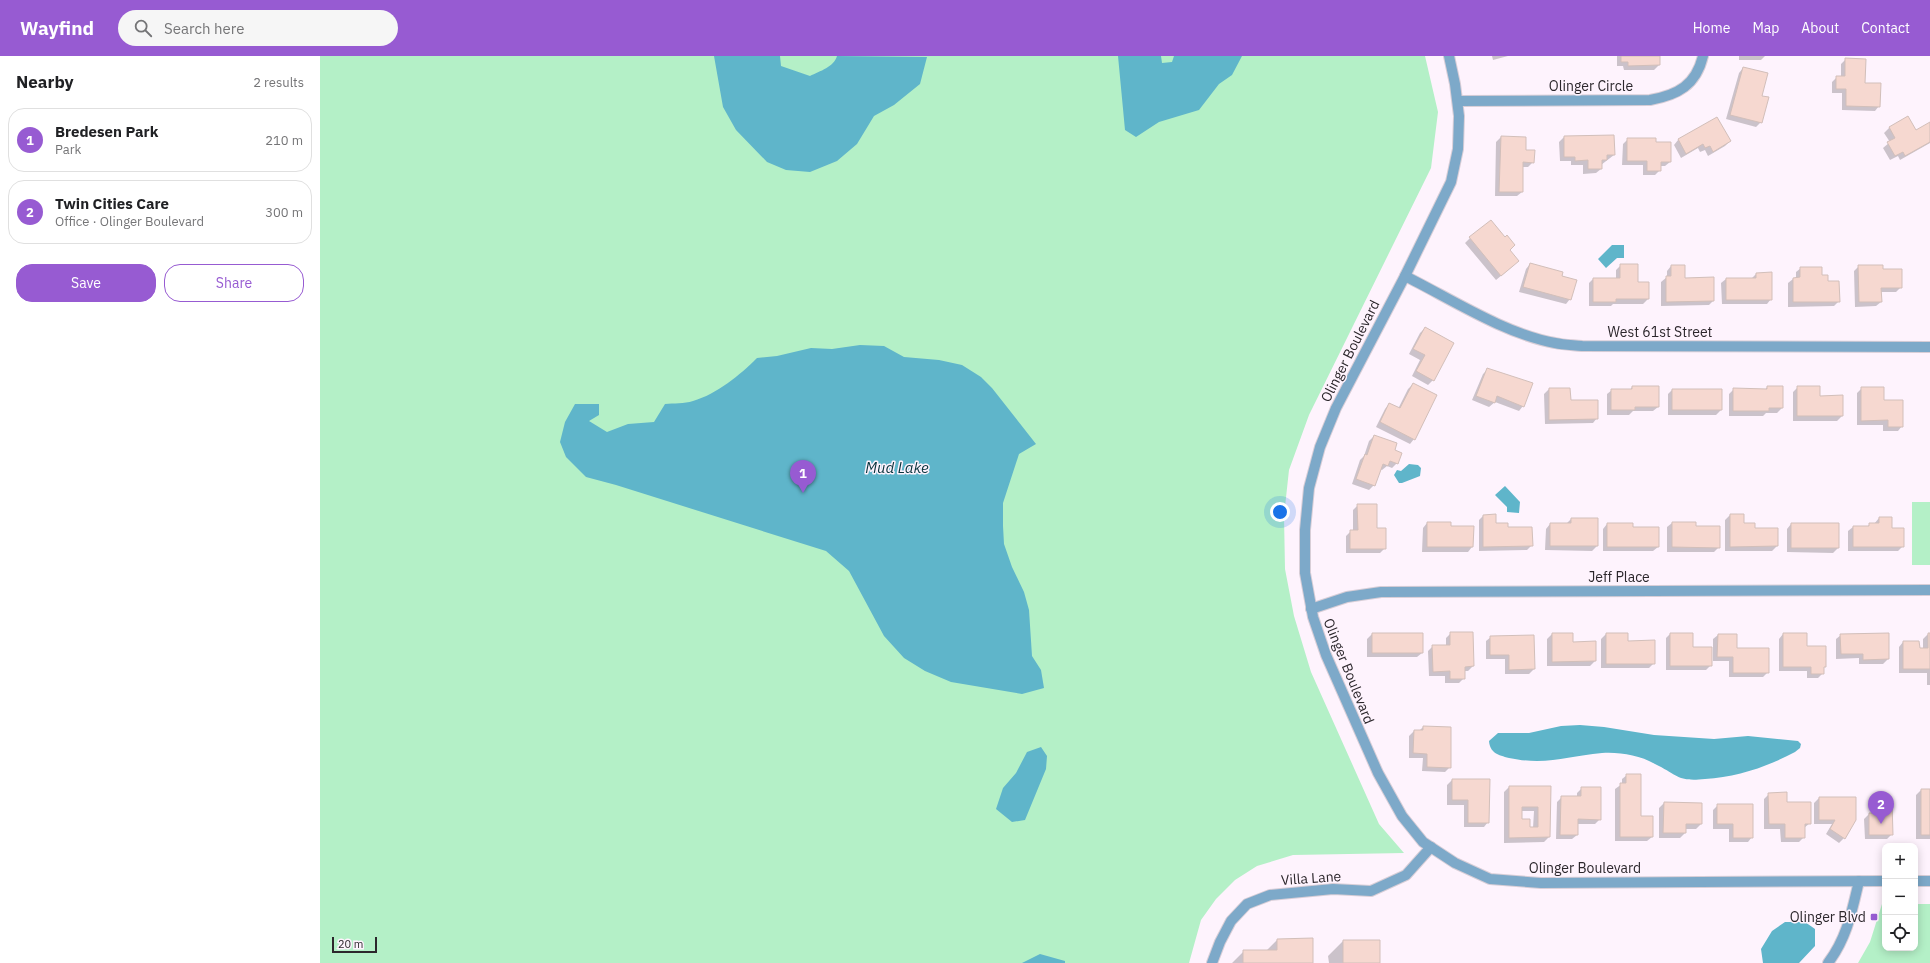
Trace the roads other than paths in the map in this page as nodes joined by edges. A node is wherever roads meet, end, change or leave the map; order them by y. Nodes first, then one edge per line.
1 (1449, 56) edge
2 (1703, 56) edge
3 (1458, 101) junction
4 (1405, 276) junction
5 (1930, 347) edge
6 (1930, 590) edge
7 (1311, 609) junction
8 (1431, 847) junction
9 (1882, 881) edge
10 (1918, 881) edge
11 (1930, 881) edge
12 (1859, 882) junction
13 (1212, 963) edge
14 (1828, 963) edge

1 - 3 street, Olinger Boulevard
2 - 3 street, Olinger Circle
3 - 4 street, Olinger Boulevard
4 - 5 street, West 61st Street
4 - 7 street, Olinger Boulevard
6 - 7 street, Jeff Place
7 - 8 street, Olinger Boulevard
8 - 12 street, Olinger Boulevard
8 - 13 street, Villa Lane
9 - 12 street, Olinger Boulevard
10 - 11 street
12 - 14 street

